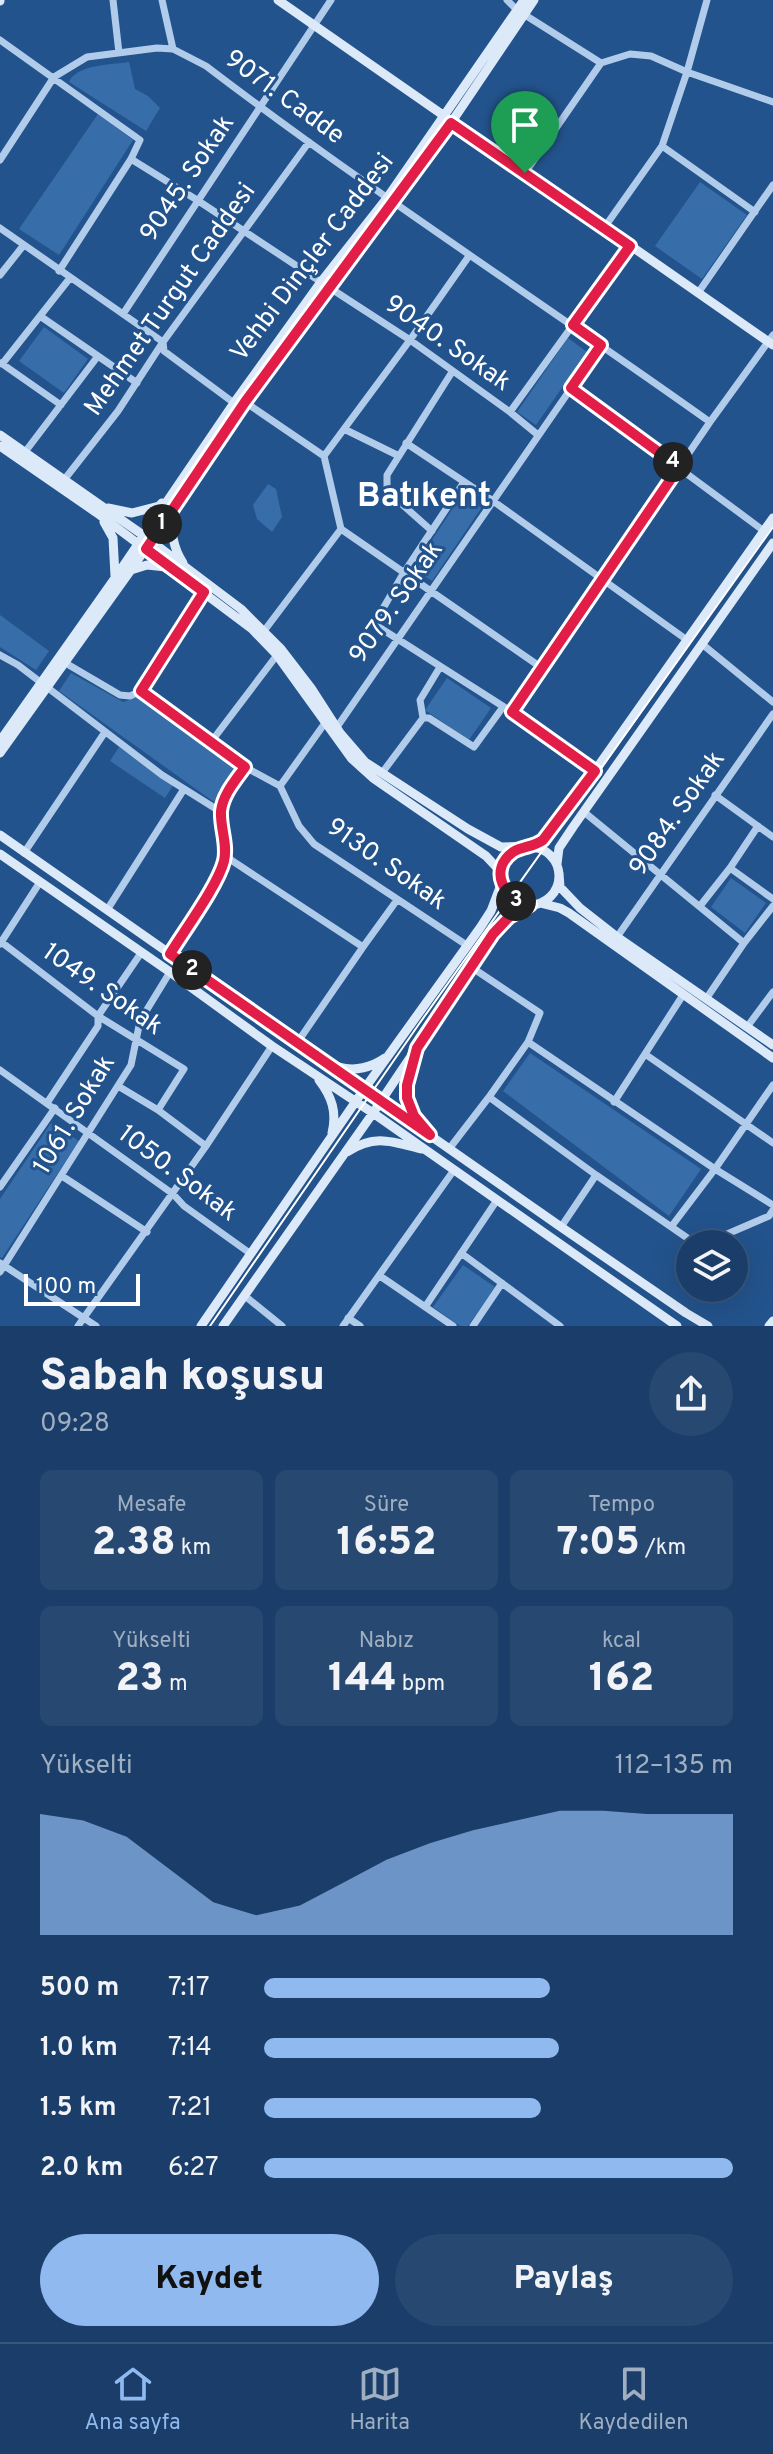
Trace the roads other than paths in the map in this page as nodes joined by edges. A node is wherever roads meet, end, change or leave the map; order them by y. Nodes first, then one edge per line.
1 (113, 0) edge
2 (162, 0) edge
3 (278, 0) edge
4 (331, 0) edge
5 (507, 0) edge
6 (524, 0) edge
7 (534, 0) edge
8 (707, 0) edge
9 (521, 12) junction
10 (314, 26) junction
11 (0, 40) edge
12 (173, 49) junction
13 (119, 53) junction
14 (601, 63) junction
15 (687, 72) junction
16 (54, 77) junction
17 (773, 102) edge
18 (260, 107) junction
19 (448, 120) junction
20 (309, 142) junction
21 (662, 146) junction
22 (131, 159) junction
23 (0, 160) edge
24 (525, 173) junction
25 (773, 185) edge
26 (197, 200) junction
27 (390, 200) junction
28 (755, 212) junction
29 (0, 228) edge
30 (604, 228) junction
31 (244, 231) junction
32 (23, 246) junction
33 (630, 246) junction
34 (469, 256) junction
35 (59, 271) junction
36 (0, 275) edge
37 (70, 278) junction
38 (321, 282) junction
39 (330, 288) junction
40 (698, 293) junction
41 (123, 314) junction
42 (40, 316) junction
43 (573, 325) junction
44 (410, 340) junction
45 (771, 341) edge
46 (163, 342) junction
47 (601, 345) junction
48 (98, 356) junction
49 (1, 363) edge
50 (452, 372) junction
51 (137, 383) junction
52 (571, 388) junction
53 (240, 402) junction
54 (61, 405) junction
55 (510, 412) junction
56 (710, 422) junction
57 (344, 429) junction
58 (0, 435) edge
59 (538, 435) junction
60 (406, 443) junction
61 (0, 446) edge
62 (25, 452) junction
63 (324, 456) junction
64 (399, 456) junction
65 (679, 467) junction
66 (64, 480) junction
67 (464, 482) junction
68 (173, 492) junction
69 (493, 501) junction
70 (176, 505) junction
71 (99, 510) junction
72 (773, 518) edge
73 (341, 529) junction
74 (432, 531) junction
75 (764, 531) junction
76 (144, 542) junction
77 (773, 543) edge
78 (131, 570) junction
79 (184, 572) junction
80 (403, 574) junction
81 (115, 578) junction
82 (603, 578) junction
83 (429, 591) junction
84 (204, 592) junction
85 (264, 631) junction
86 (396, 639) junction
87 (687, 640) junction
88 (702, 644) junction
89 (0, 655) edge
90 (277, 655) junction
91 (61, 660) junction
92 (440, 667) junction
93 (542, 668) junction
94 (43, 686) junction
95 (141, 691) junction
96 (773, 702) edge
97 (503, 707) junction
98 (512, 712) junction
99 (773, 714) edge
100 (423, 718) junction
101 (325, 723) junction
102 (337, 727) junction
103 (105, 732) junction
104 (0, 741) edge
105 (211, 742) junction
106 (0, 753) edge
107 (245, 767) junction
108 (595, 771) junction
109 (382, 773) junction
110 (280, 786) junction
111 (184, 789) junction
112 (715, 795) junction
113 (221, 812) junction
114 (584, 812) junction
115 (758, 826) junction
116 (0, 835) edge
117 (773, 837) edge
118 (526, 847) junction
119 (24, 853) junction
120 (0, 854) edge
121 (225, 856) junction
122 (730, 868) junction
123 (558, 869) junction
124 (660, 875) junction
125 (502, 877) junction
126 (40, 882) junction
127 (773, 899) edge
128 (397, 900) junction
129 (535, 904) junction
130 (700, 906) junction
131 (773, 906) edge
132 (107, 910) junction
133 (617, 937) junction
134 (0, 942) edge
135 (744, 943) junction
136 (468, 946) junction
137 (363, 947) junction
138 (141, 953) junction
139 (170, 954) junction
140 (471, 967) junction
141 (170, 972) junction
142 (773, 992) edge
143 (683, 995) junction
144 (706, 999) junction
145 (98, 1016) junction
146 (747, 1027) junction
147 (136, 1040) junction
148 (528, 1042) junction
149 (297, 1043) junction
150 (773, 1045) edge
151 (272, 1046) junction
152 (417, 1048) junction
153 (391, 1053) junction
154 (645, 1054) junction
155 (773, 1058) edge
156 (324, 1062) junction
157 (0, 1070) edge
158 (315, 1074) junction
159 (773, 1085) edge
160 (118, 1086) junction
161 (365, 1088) junction
162 (489, 1097) junction
163 (382, 1100) junction
164 (356, 1101) junction
165 (614, 1102) junction
166 (47, 1103) junction
167 (55, 1108) junction
168 (158, 1110) junction
169 (373, 1113) junction
170 (745, 1125) junction
171 (90, 1132) junction
172 (430, 1135) junction
173 (331, 1139) junction
174 (773, 1143) edge
175 (206, 1146) junction
176 (449, 1149) junction
177 (426, 1150) junction
178 (341, 1156) junction
179 (0, 1169) edge
180 (715, 1169) junction
181 (454, 1170) junction
182 (9, 1174) junction
183 (596, 1175) junction
184 (62, 1176) junction
185 (0, 1187) edge
186 (173, 1194) junction
187 (497, 1200) junction
188 (773, 1207) edge
189 (561, 1227) junction
190 (671, 1227) junction
191 (676, 1230) edge
192 (736, 1230) edge
193 (147, 1232) junction
194 (461, 1253) junction
195 (251, 1254) junction
196 (1, 1267) edge
197 (380, 1276) junction
198 (502, 1283) junction
199 (245, 1296) junction
200 (425, 1307) junction
201 (84, 1318) junction
202 (348, 1318) junction
203 (773, 1321) edge
204 (78, 1326) edge
205 (96, 1326) edge
206 (201, 1326) edge
207 (223, 1326) edge
208 (282, 1326) edge
209 (343, 1326) edge
210 (360, 1326) edge
211 (453, 1326) edge
212 (473, 1326) edge
213 (560, 1326) edge
214 (677, 1326) edge
215 (708, 1326) edge
216 (769, 1326) edge

1 - 13 street
2 - 12 street
3 - 10 street
4 - 10 street, 9045. Sokak
5 - 9 street
6 - 9 street
7 - 9 street
8 - 15 street
9 - 14 street
9 - 19 street
10 - 18 street, 9045. Sokak
10 - 19 street
11 - 16 street
12 - 13 street
12 - 18 street, 9071. Cadde
13 - 16 street
14 - 15 street
14 - 24 street
15 - 17 street
15 - 21 street
16 - 22 street
16 - 23 street
18 - 20 street, 9071. Cadde
18 - 26 street, 9045. Sokak
19 - 24 street
19 - 27 street
20 - 27 street, 9071. Cadde
20 - 31 street, Mehmet Turgut Caddesi
21 - 28 street
21 - 30 street
22 - 26 street
22 - 35 street
24 - 30 street
25 - 28 street
26 - 31 street
26 - 41 street, 9045. Sokak
27 - 34 street, 9071. Cadde
27 - 38 street, Vehbi Dinçler Caddesi
27 - 39 street
28 - 40 street
29 - 32 street
30 - 33 street
31 - 38 street
31 - 46 street, Mehmet Turgut Caddesi
32 - 35 street
32 - 36 street
33 - 40 street
33 - 43 street
34 - 43 street, 9071. Cadde
34 - 44 street
35 - 37 street
37 - 41 street
37 - 42 street
38 - 53 street, Vehbi Dinçler Caddesi
39 - 44 street, 9040. Sokak
39 - 53 street
40 - 45 street
41 - 46 street
42 - 48 street
42 - 49 street
43 - 47 street, 9071. Cadde
43 - 55 street
44 - 50 street, 9040. Sokak
44 - 57 street
45 - 56 street
46 - 51 street, Mehmet Turgut Caddesi
46 - 53 street
47 - 52 street, 9079. Sokak
47 - 56 street, 9071. Cadde
48 - 51 street
48 - 54 street
49 - 54 street
50 - 55 street, 9040. Sokak
50 - 60 street
51 - 66 street, Mehmet Turgut Caddesi
52 - 59 street, 9079. Sokak
52 - 65 street
53 - 63 street
53 - 68 street, Vehbi Dinçler Caddesi
53 - 70 street
54 - 62 street
55 - 59 street, 9040. Sokak
56 - 65 street
57 - 63 street
57 - 64 street
58 - 62 street
59 - 69 street, 9079. Sokak
60 - 64 street
60 - 67 street
61 - 71 street
62 - 66 street
63 - 73 street
64 - 74 street
65 - 75 street
65 - 82 street
66 - 71 street
67 - 69 street
67 - 74 street
68 - 71 street
68 - 76 street, Vehbi Dinçler Caddesi
69 - 82 street
69 - 83 street, 9079. Sokak
70 - 76 street
70 - 79 street
71 - 76 street
71 - 81 street
72 - 75 street
73 - 80 street
73 - 85 street
74 - 80 street
75 - 87 street
76 - 78 street
76 - 79 street
76 - 81 street
77 - 88 street
78 - 79 street
78 - 91 street
79 - 84 street
79 - 85 street
80 - 83 street
80 - 86 street
81 - 91 street
82 - 87 street
82 - 93 street
83 - 86 street, 9079. Sokak
83 - 93 street
84 - 90 street
84 - 95 street
85 - 102 street
86 - 92 street
86 - 102 street, 9079. Sokak
87 - 108 street
88 - 96 street
88 - 114 street
89 - 94 street
90 - 101 street
90 - 105 street
91 - 94 street
91 - 95 street
92 - 97 street
92 - 100 street
93 - 98 street
94 - 103 street
94 - 104 street
94 - 106 street
95 - 105 street
97 - 98 street
97 - 100 street
98 - 108 street
99 - 112 street, 9084. Sokak
100 - 109 street
101 - 110 street
101 - 125 street
102 - 109 street
103 - 111 street
103 - 119 street
105 - 107 street
107 - 110 street
107 - 113 street
108 - 118 street
109 - 118 street
110 - 128 street, 9130. Sokak
111 - 113 street
111 - 132 street
112 - 115 street
112 - 124 street, 9084. Sokak
113 - 121 street
114 - 123 street
114 - 124 street
115 - 117 street
115 - 122 street
116 - 119 street
118 - 123 street
118 - 125 street
119 - 132 street
120 - 126 street
121 - 137 street
121 - 139 street
122 - 127 street
122 - 130 street
123 - 129 street
123 - 133 street
124 - 130 street
124 - 133 street, 9084. Sokak
125 - 129 street
125 - 136 street
126 - 134 street
126 - 138 street
128 - 136 street, 9130. Sokak
128 - 137 street
129 - 140 street
129 - 143 street
130 - 135 street
131 - 135 street
132 - 139 street
133 - 144 street
134 - 145 street, 1049. Sokak
135 - 144 street
136 - 153 street
137 - 149 street
138 - 141 street
138 - 145 street
139 - 149 street
140 - 148 street
140 - 152 street
141 - 147 street, 1061. Sokak
141 - 151 street
142 - 146 street
143 - 154 street
143 - 155 street
144 - 146 street
145 - 147 street, 1049. Sokak
145 - 166 street
146 - 150 street
147 - 160 street, 1061. Sokak
147 - 168 street, 1049. Sokak
148 - 162 street
148 - 165 street
149 - 156 street
151 - 158 street
151 - 175 street
152 - 163 street
152 - 172 street
153 - 156 street
153 - 161 street
154 - 165 street
154 - 170 street
156 - 161 street
157 - 166 street, 1050. Sokak
158 - 164 street
158 - 173 street
159 - 170 street
160 - 168 street
160 - 171 street, 1061. Sokak
161 - 163 street
161 - 164 street
162 - 176 street
162 - 183 street
163 - 169 street
163 - 172 street
164 - 169 street
164 - 173 street
165 - 180 street
166 - 167 street, 1050. Sokak
167 - 171 street, 1050. Sokak
167 - 182 street
168 - 175 street
169 - 177 street
169 - 178 street
170 - 174 street
170 - 180 street
171 - 184 street, 1061. Sokak
171 - 186 street, 1050. Sokak
172 - 176 street
173 - 195 street
175 - 186 street
176 - 189 street
177 - 178 street
177 - 181 street
178 - 199 street
179 - 182 street
180 - 188 street
180 - 190 street
181 - 187 street
181 - 197 street
182 - 185 street
183 - 189 street
183 - 190 street
184 - 193 street
184 - 196 street, 1061. Sokak
186 - 193 street
186 - 195 street, 1050. Sokak
187 - 194 street
187 - 214 street
188 - 192 street
189 - 215 street
190 - 191 street
193 - 201 street
194 - 198 street
194 - 200 street
195 - 206 street
196 - 201 street
197 - 200 street
197 - 202 street
198 - 212 street
198 - 213 street
199 - 207 street
199 - 208 street
200 - 211 street
201 - 204 street
201 - 205 street
202 - 209 street
202 - 210 street
203 - 216 street

